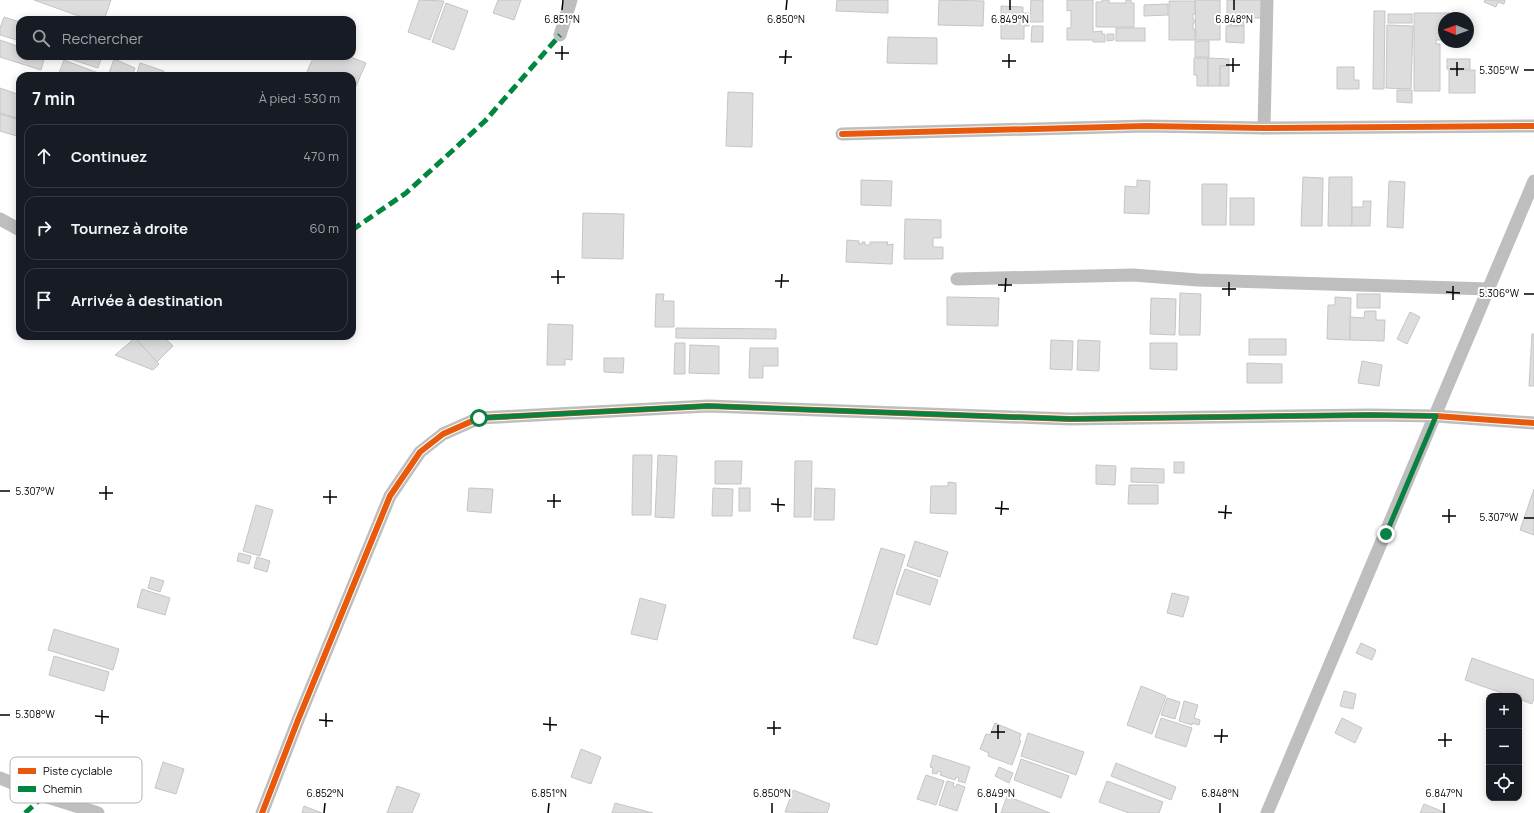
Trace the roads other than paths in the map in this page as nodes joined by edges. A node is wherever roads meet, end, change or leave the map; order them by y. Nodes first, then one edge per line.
1 (571, 0) edge
2 (1267, 0) edge
3 (560, 35) dead end
4 (1534, 126) edge
5 (1264, 128) junction
6 (842, 134) dead end
7 (1534, 181) edge
8 (0, 219) edge
9 (16, 228) edge
10 (957, 279) dead end
11 (1489, 289) junction
12 (1436, 416) junction
13 (1534, 423) edge
14 (0, 778) edge
15 (10, 782) edge
16 (66, 803) edge
17 (98, 813) edge
18 (262, 813) edge
19 (1267, 813) edge

1 - 3 street
2 - 5 street
4 - 5 street
5 - 6 street
7 - 11 street
8 - 9 street
10 - 11 street
11 - 12 street
12 - 13 street
12 - 18 street
12 - 19 street
14 - 15 street
16 - 17 street

